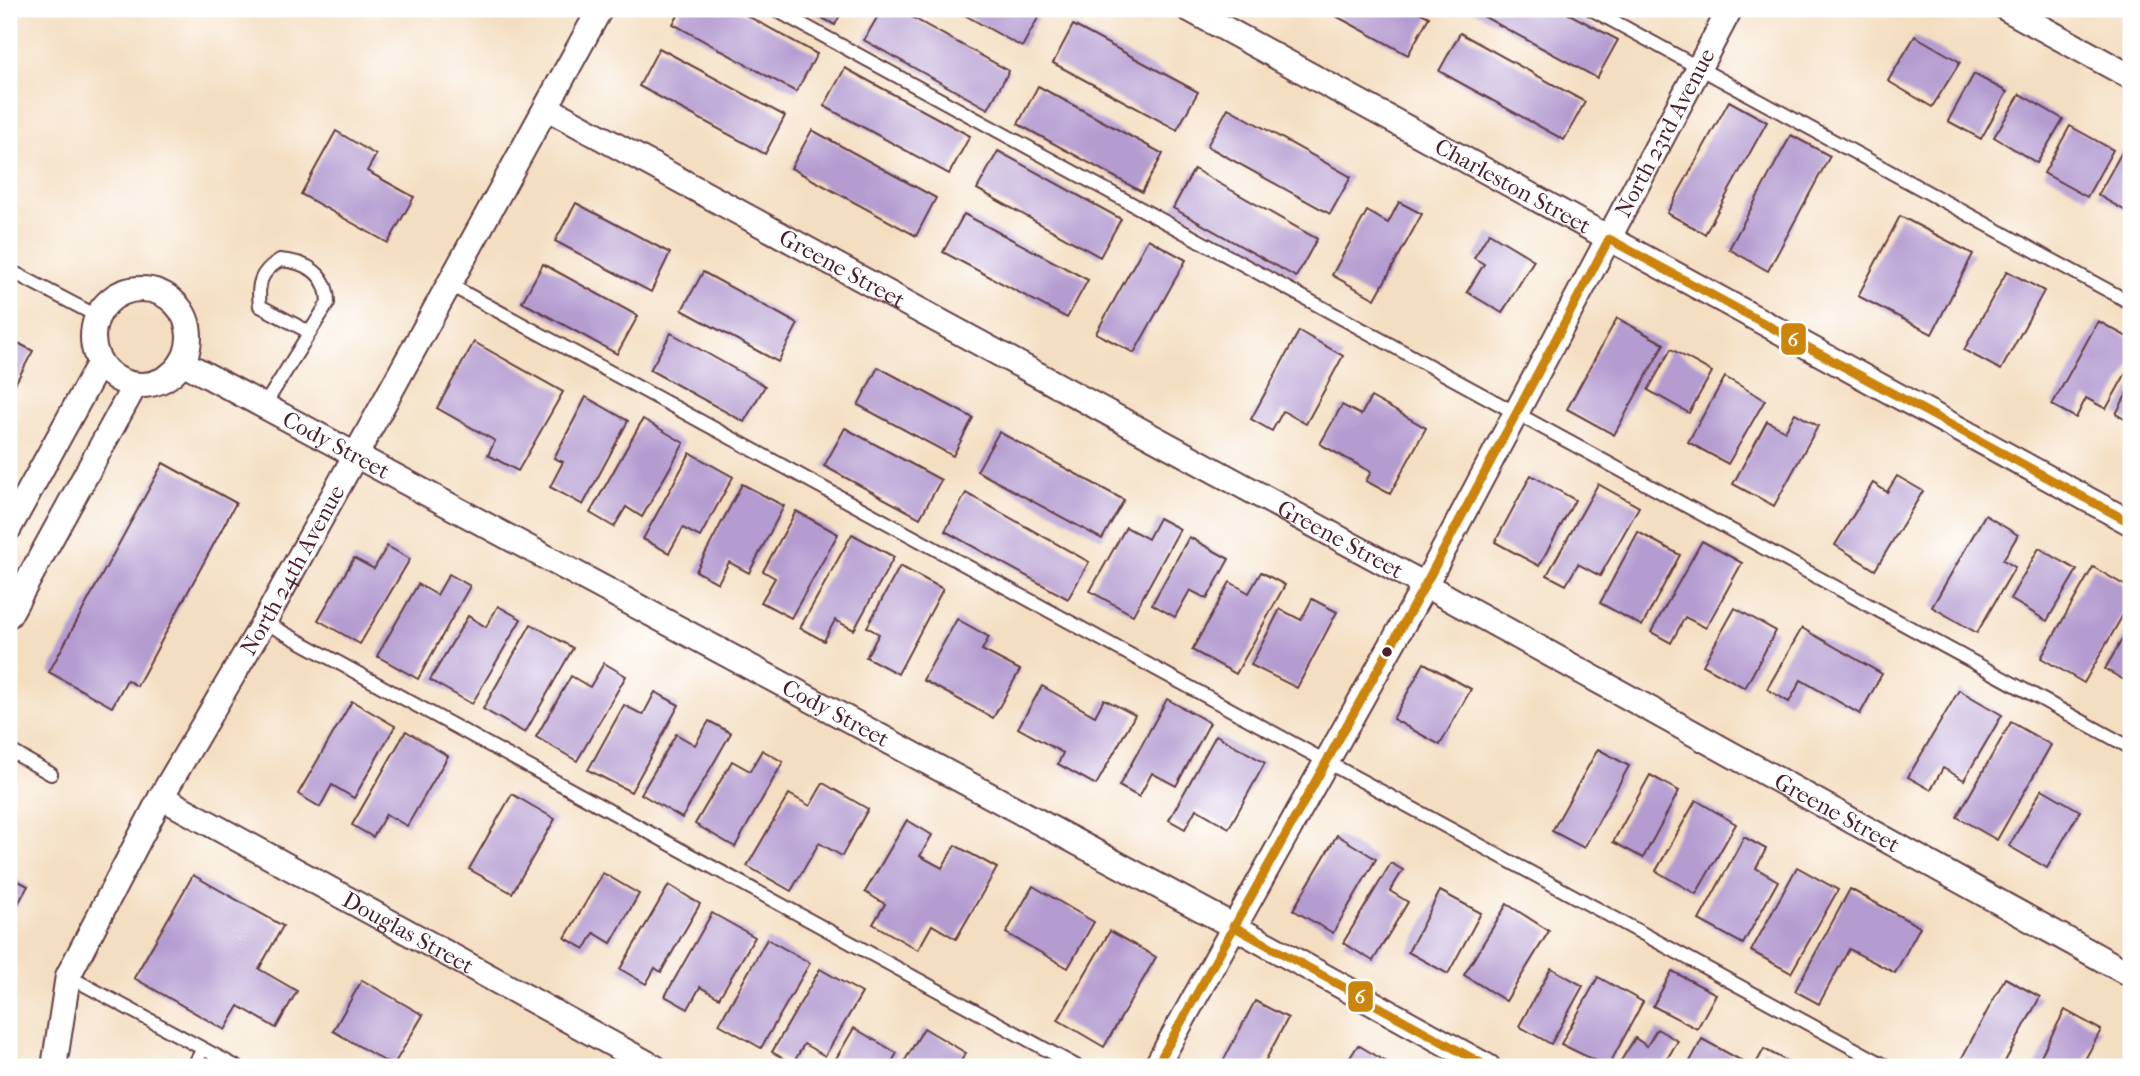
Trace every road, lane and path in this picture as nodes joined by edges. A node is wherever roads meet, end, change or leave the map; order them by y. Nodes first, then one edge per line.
1 (600, 9) edge
2 (774, 9) edge
3 (1189, 9) edge
4 (1591, 9) edge
5 (1730, 9) edge
6 (2007, 9) edge
7 (1699, 68) junction
8 (2131, 76) edge
9 (547, 108) junction
10 (1609, 239) junction
11 (9, 270) edge
12 (450, 285) junction
13 (2131, 303) edge
14 (97, 316) junction
15 (309, 332) junction
16 (100, 362) junction
17 (182, 362) junction
18 (135, 385) junction
19 (264, 406) junction
20 (1517, 414) junction
21 (356, 456) junction
22 (2131, 523) edge
23 (9, 528) edge
24 (1425, 585) junction
25 (9, 615) edge
26 (264, 622) junction
27 (2131, 748) edge
28 (9, 750) edge
29 (1325, 761) junction
30 (51, 774) dead end
31 (162, 797) junction
32 (1233, 926) junction
33 (2131, 975) edge
34 (68, 976) junction
35 (203, 1049) junction
36 (54, 1067) edge
37 (193, 1067) edge
38 (237, 1067) edge
39 (654, 1067) edge
40 (1078, 1067) edge
41 (1156, 1067) edge
42 (1488, 1067) edge
43 (1888, 1067) edge

1 - 9 street, North 24th Avenue
2 - 20 lane
3 - 10 street, Charleston Street
4 - 7 lane
5 - 7 street, North 23rd Avenue
6 - 8 street
7 - 10 street, North 23rd Avenue
7 - 13 lane
9 - 12 street, North 24th Avenue
9 - 24 street, Greene Street
10 - 20 street, North 23rd Avenue
10 - 22 street, Charleston Street
11 - 14 lane
12 - 21 street, North 24th Avenue
12 - 29 lane
14 - 16 street
14 - 17 street
15 - 15 lane
15 - 19 lane
16 - 18 street
16 - 23 street
17 - 18 street
17 - 19 street, Cody Street
18 - 25 street
19 - 21 street, Cody Street
20 - 24 street, North 23rd Avenue
20 - 27 lane
21 - 26 street, North 24th Avenue
21 - 32 street, Cody Street
24 - 29 street, North 23rd Avenue
24 - 33 street, Greene Street
26 - 31 street, North 24th Avenue
26 - 40 lane
28 - 30 lane
29 - 32 street, North 23rd Avenue
29 - 43 lane
31 - 34 street, North 24th Avenue
31 - 39 street, Douglas Street
32 - 41 street, North 23rd Avenue
32 - 42 street, Cody Street
34 - 35 lane
34 - 36 street, North 24th Avenue
35 - 37 lane
35 - 38 lane

